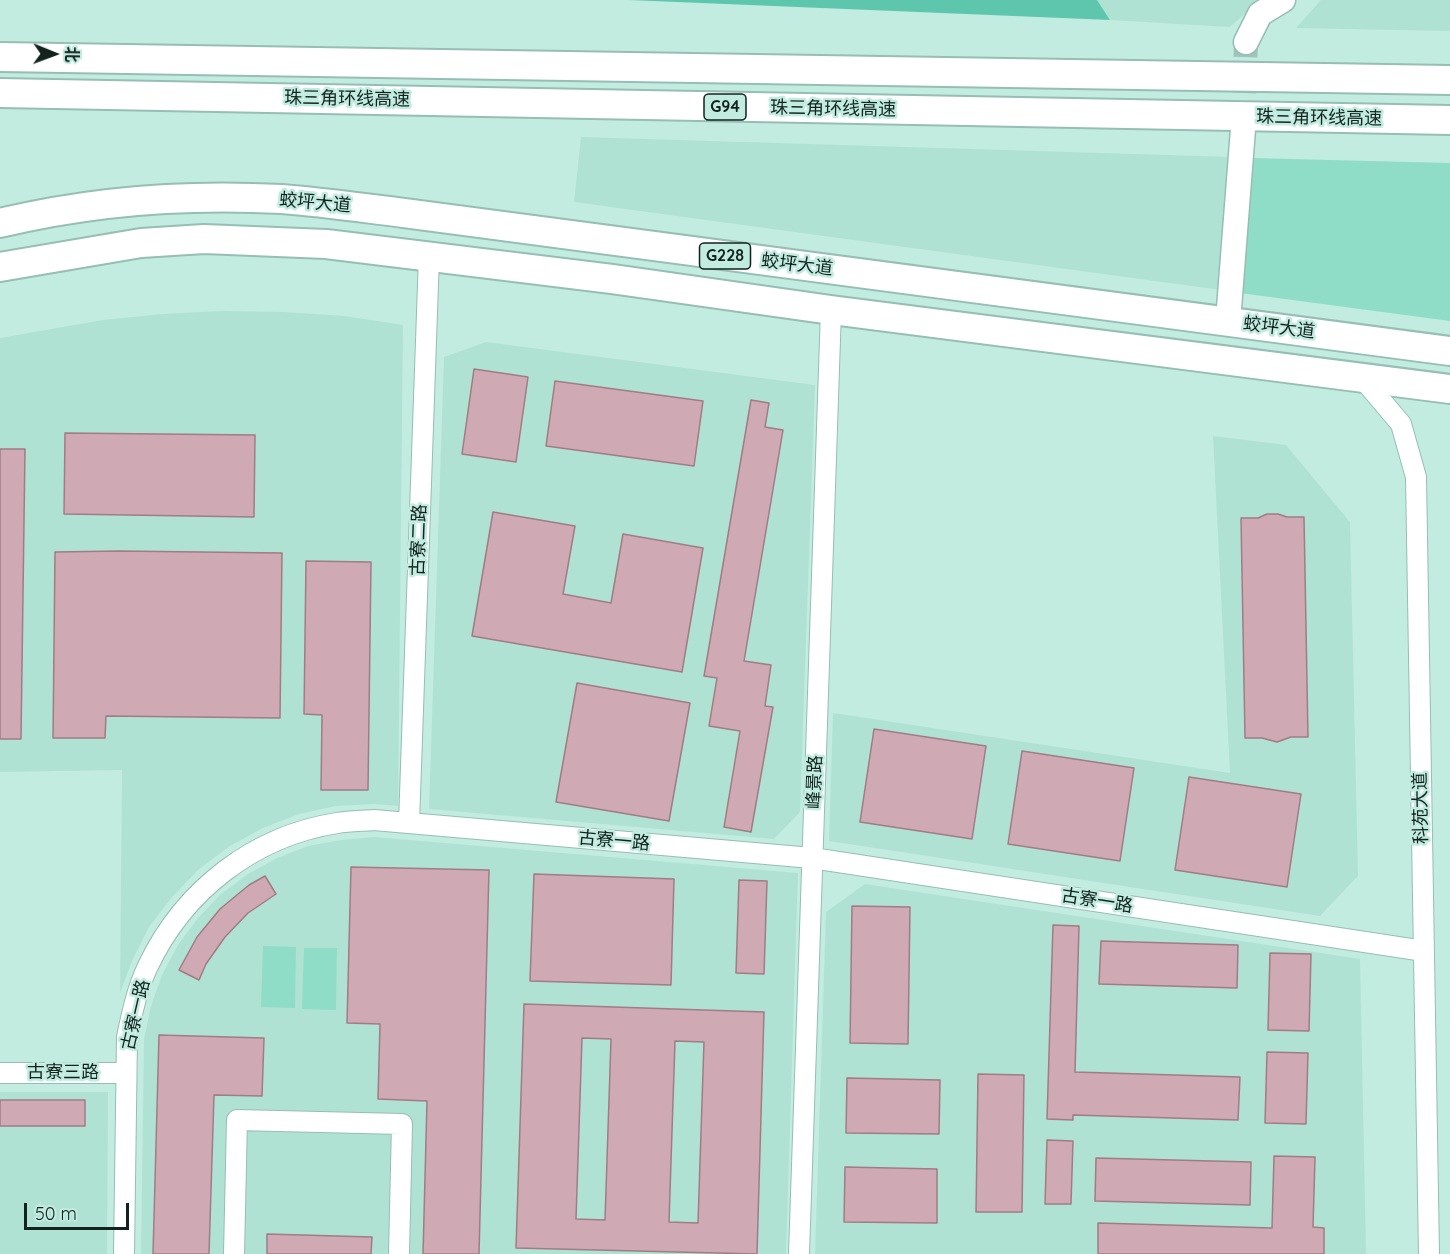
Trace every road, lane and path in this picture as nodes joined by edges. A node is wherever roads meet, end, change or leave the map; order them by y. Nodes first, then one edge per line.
1 (1283, 0) edge
2 (1246, 42) tunnel mouth
3 (0, 57) edge
4 (1450, 80) edge
5 (0, 93) edge
6 (1450, 120) edge
7 (1243, 129) tunnel mouth
8 (0, 223) edge
9 (429, 256) junction
10 (0, 267) edge
11 (831, 310) junction
12 (1228, 321) junction
13 (1450, 351) edge
14 (1363, 378) junction
15 (1450, 389) edge
16 (409, 823) junction
17 (812, 858) junction
18 (1424, 951) junction
19 (0, 1073) edge
20 (125, 1073) junction
21 (124, 1254) edge
22 (234, 1254) edge
23 (399, 1254) edge
24 (799, 1254) edge
25 (1429, 1254) edge

1 - 2 main road
3 - 4 highway, 珠三角环线高速 / G94
5 - 6 highway, 珠三角环线高速 / G94
7 - 12 main road
8 - 12 highway, 蛟坪大道 / G228
9 - 10 highway, G228
9 - 11 highway, G228
9 - 16 street, 古寮二路
11 - 14 highway, G228
11 - 17 street, 峰景路
12 - 13 highway, 蛟坪大道 / G228
14 - 15 highway, G228
14 - 18 street, 科苑大道
16 - 17 street, 古寮一路
16 - 20 street, 古寮一路
17 - 18 street, 古寮一路
17 - 24 street, 峰景路
18 - 25 street, 科苑大道
19 - 20 street, 古寮三路
20 - 21 street, 古寮一路
22 - 23 street

